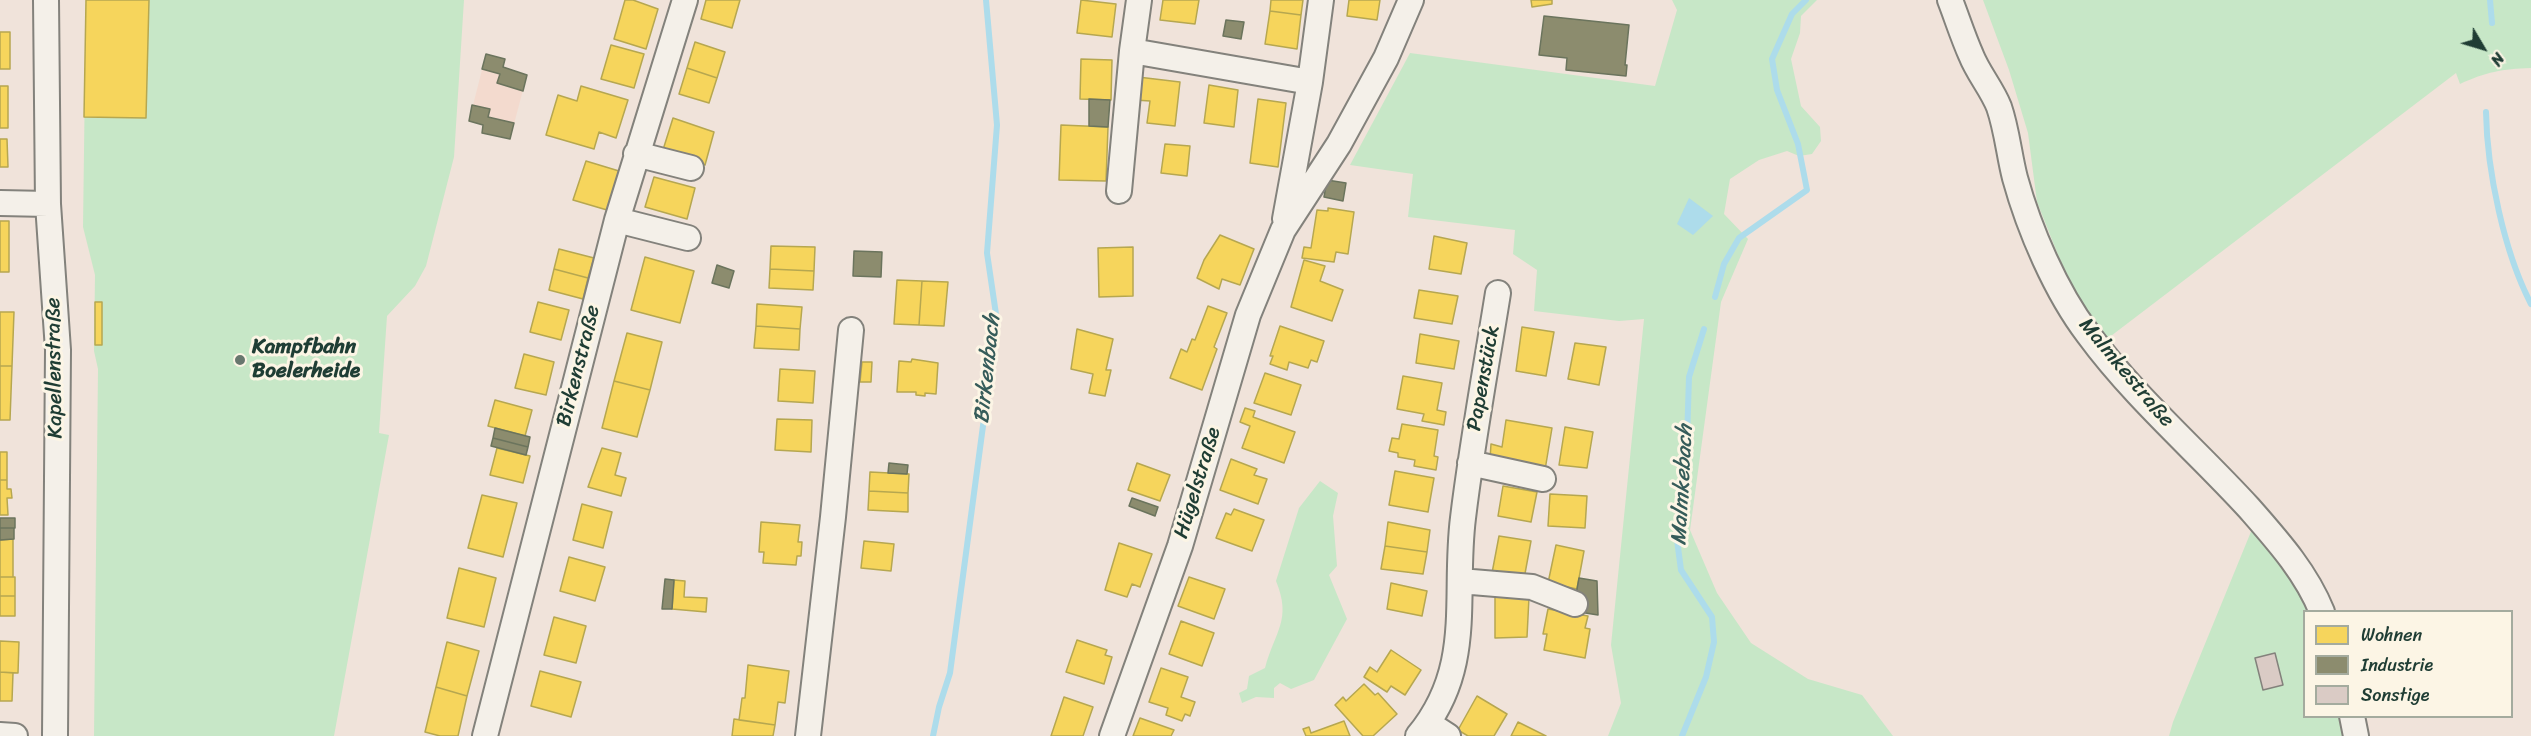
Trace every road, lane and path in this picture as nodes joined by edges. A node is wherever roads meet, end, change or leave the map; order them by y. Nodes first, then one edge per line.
1 (46, 0) edge
2 (685, 0) edge
3 (1138, 0) edge
4 (1321, 0) edge
5 (1411, 0) edge
6 (1950, 0) edge
7 (1132, 51) junction
8 (1310, 82) junction
9 (636, 154) junction
10 (691, 168) dead end
11 (1119, 191) dead end
12 (0, 203) edge
13 (48, 204) junction
14 (616, 220) junction
15 (1283, 230) junction
16 (688, 238) dead end
17 (1498, 293) dead end
18 (851, 330) dead end
19 (1470, 463) junction
20 (1543, 479) dead end
21 (1460, 581) junction
22 (1575, 604) dead end
23 (2321, 610) edge
24 (2352, 718) edge
25 (1423, 730) edge
26 (0, 735) edge
27 (15, 736) edge
28 (55, 736) edge
29 (485, 736) edge
30 (808, 736) edge
31 (1112, 736) edge
32 (1448, 736) edge
33 (2356, 736) edge

1 - 13 street, Kapellenstraße
2 - 9 street, Birkenstraße
3 - 7 street
4 - 8 street, Hügelstraße
5 - 15 street, Hügelstraße
6 - 23 street, Malmkestraße
7 - 8 street
7 - 11 street
8 - 15 street, Hügelstraße
9 - 10 street
9 - 14 street, Birkenstraße
12 - 13 street
13 - 28 street, Kapellenstraße
14 - 16 street
14 - 29 street, Birkenstraße
15 - 31 street, Hügelstraße
17 - 19 street, Papenstück
18 - 30 street
19 - 20 street
19 - 21 street, Papenstück
21 - 22 street
21 - 25 street, Papenstück
24 - 33 street
25 - 32 street, Papenstück
26 - 27 street

